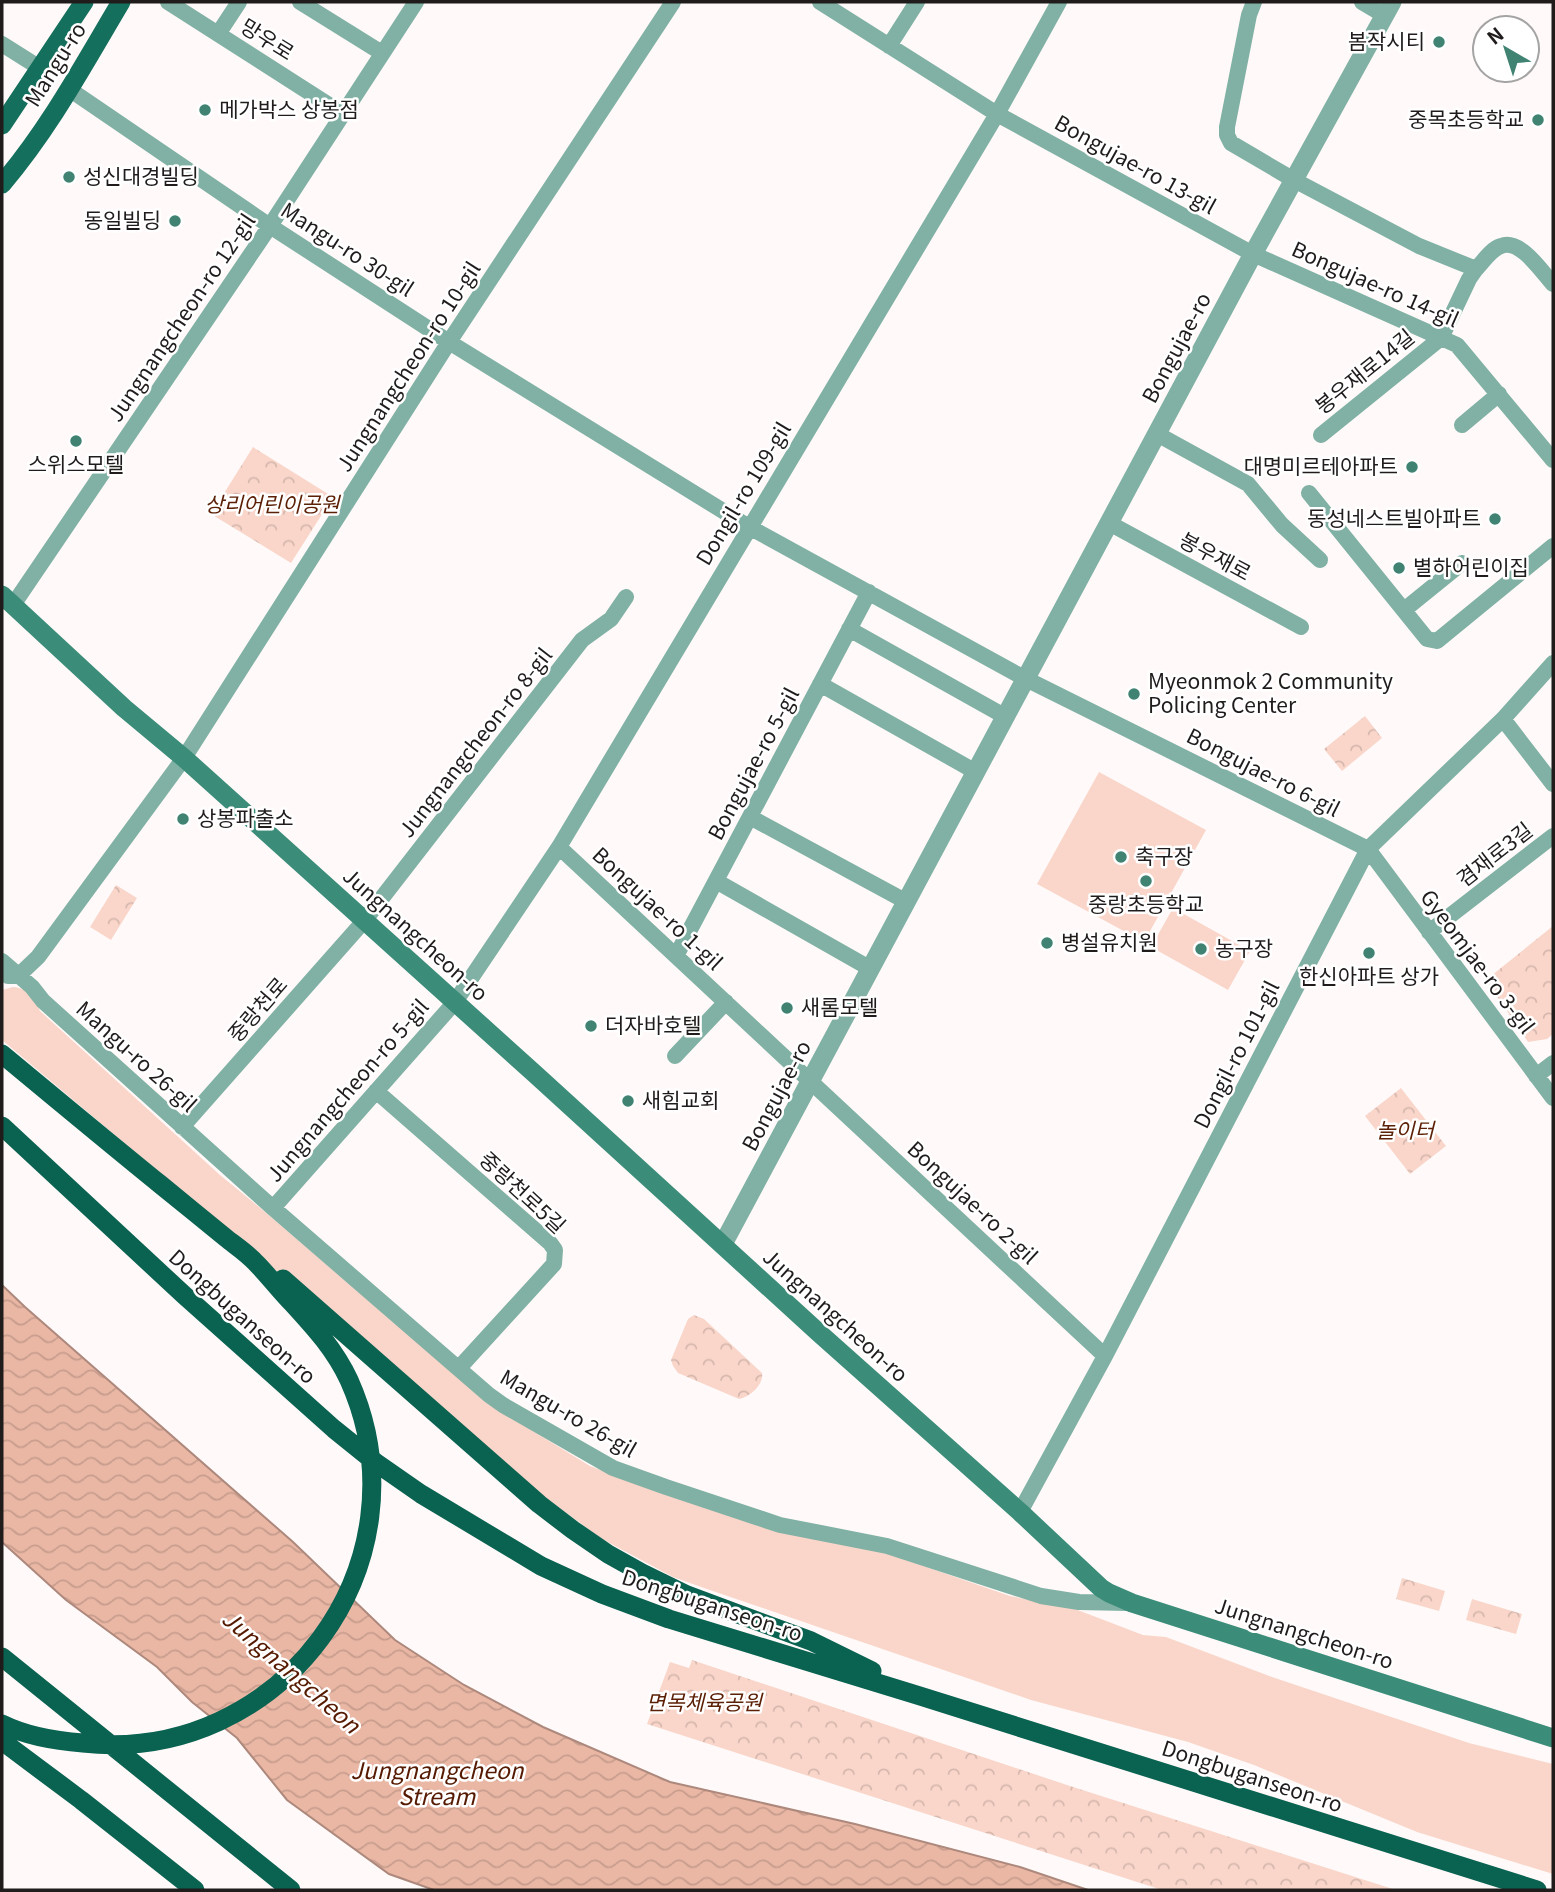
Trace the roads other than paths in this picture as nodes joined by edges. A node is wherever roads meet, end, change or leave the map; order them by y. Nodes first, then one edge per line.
1 (84, 2) edge
2 (121, 2) edge
3 (168, 2) edge
4 (239, 2) edge
5 (300, 2) edge
6 (416, 2) edge
7 (673, 2) edge
8 (820, 2) edge
9 (918, 2) edge
10 (1059, 2) edge
11 (1254, 2) edge
12 (1362, 2) edge
13 (1388, 8) edge
14 (218, 34) junction
15 (2, 44) edge
16 (889, 46) junction
17 (382, 53) junction
18 (40, 68) junction
19 (69, 89) junction
20 (343, 114) junction
21 (997, 114) junction
22 (2, 125) edge
23 (1294, 180) junction
24 (2, 184) edge
25 (270, 226) junction
26 (1254, 254) junction
27 (1476, 269) junction
28 (1553, 284) edge
29 (1441, 338) junction
30 (449, 342) junction
31 (1499, 394) junction
32 (1462, 425) dead end
33 (1157, 434) junction
34 (1321, 435) dead end
35 (1553, 460) edge
36 (1309, 493) dead end
37 (1110, 523) junction
38 (749, 527) junction
39 (1553, 545) edge
40 (1320, 560) dead end
41 (1462, 563) dead end
42 (869, 592) junction
43 (626, 597) dead end
44 (7, 600) edge
45 (1404, 610) junction
46 (1301, 627) dead end
47 (849, 629) junction
48 (1553, 663) edge
49 (1026, 679) junction
50 (820, 684) junction
51 (1006, 717) junction
52 (1503, 719) junction
53 (184, 758) junction
54 (976, 772) junction
55 (1553, 784) edge
56 (750, 817) junction
57 (1553, 836) edge
58 (559, 847) junction
59 (1367, 849) junction
60 (716, 881) junction
61 (907, 902) junction
62 (365, 921) junction
63 (1429, 932) junction
64 (676, 956) junction
65 (2, 961) edge
66 (872, 969) junction
67 (10, 976) edge
68 (455, 1002) junction
69 (726, 1002) junction
70 (2, 1054) edge
71 (675, 1056) dead end
72 (1553, 1063) edge
73 (1536, 1076) junction
74 (811, 1082) junction
75 (376, 1091) junction
76 (1553, 1098) edge
77 (2, 1126) edge
78 (182, 1127) junction
79 (272, 1208) junction
80 (723, 1244) junction
81 (256, 1262) junction
82 (1105, 1356) junction
83 (458, 1368) junction
84 (1020, 1512) junction
85 (1132, 1603) junction
86 (2, 1657) edge
87 (920, 1696) junction
88 (6, 1732) edge
89 (1553, 1738) edge
90 (195, 1890) edge
91 (291, 1890) edge
92 (1537, 1890) edge

1 - 18 main road, Mangu-ro
2 - 19 main road, Mangu-ro
3 - 14 street, 망우로
4 - 14 street
5 - 17 street
6 - 17 street, Jungnangcheon-ro 12-gil
7 - 30 street, Jungnangcheon-ro 10-gil
8 - 16 street, Bongujae-ro 13-gil
9 - 16 street
10 - 21 street, Dongil-ro 109-gil
11 - 23 street
12 - 13 street
13 - 23 street, Bongujae-ro
14 - 20 street, 망우로
15 - 18 street
16 - 21 street, Bongujae-ro 13-gil
17 - 20 street, Jungnangcheon-ro 12-gil
18 - 22 main road, Mangu-ro
19 - 24 main road, Mangu-ro
19 - 25 street, Mangu-ro 30-gil
20 - 25 street, Jungnangcheon-ro 12-gil
21 - 26 street, Bongujae-ro 13-gil
21 - 38 street, Dongil-ro 109-gil
23 - 26 street, Bongujae-ro
23 - 27 street
25 - 30 street, Mangu-ro 30-gil
25 - 44 street, Jungnangcheon-ro 12-gil
26 - 29 street, Bongujae-ro 14-gil
26 - 33 street, Bongujae-ro
27 - 28 street
27 - 29 street, 봉우재로14길
29 - 31 street, Bongujae-ro 14-gil
29 - 34 street, 봉우재로14길
30 - 38 street, Mangu-ro 30-gil
30 - 53 street, Jungnangcheon-ro 10-gil
31 - 32 street
31 - 35 street, Bongujae-ro 14-gil
33 - 37 street, Bongujae-ro
33 - 40 street
36 - 45 street
37 - 46 street, 봉우재로
37 - 49 street, Bongujae-ro
38 - 42 street
38 - 58 street, Dongil-ro 109-gil
39 - 45 street
41 - 45 street
42 - 47 street, Bongujae-ro 5-gil
42 - 49 street
43 - 62 street, Jungnangcheon-ro 8-gil
44 - 53 main road, Jungnangcheon-ro
47 - 50 street, Bongujae-ro 5-gil
47 - 51 street
48 - 52 street, Dongil-ro 101-gil
49 - 51 street, Bongujae-ro
49 - 59 street, Bongujae-ro 6-gil
50 - 54 street
50 - 56 street, Bongujae-ro 5-gil
51 - 54 street, Bongujae-ro
52 - 55 street
52 - 59 street, Dongil-ro 101-gil
53 - 62 main road, Jungnangcheon-ro
53 - 67 street
54 - 61 street, Bongujae-ro
56 - 60 street, Bongujae-ro 5-gil
56 - 61 street
57 - 63 street, 겸재로3길
58 - 64 street, Bongujae-ro 1-gil
58 - 68 street, Dongil-ro 109-gil
59 - 63 street, Gyeomjae-ro 3-gil
59 - 82 street, Dongil-ro 101-gil
60 - 64 street, Bongujae-ro 5-gil
60 - 66 street
61 - 66 street, Bongujae-ro
62 - 68 main road, Jungnangcheon-ro
62 - 78 street, 중랑천로
63 - 73 street, Gyeomjae-ro 3-gil
64 - 69 street, Bongujae-ro 1-gil
65 - 67 street, Mangu-ro 26-gil
66 - 74 street, Bongujae-ro
67 - 78 street, Mangu-ro 26-gil
68 - 75 street, Jungnangcheon-ro 5-gil
68 - 80 main road, Jungnangcheon-ro
69 - 71 street, Bongujae-ro 1-gil
69 - 74 street, Bongujae-ro 1-gil
70 - 81 highway
72 - 73 street
73 - 76 street, Gyeomjae-ro 3-gil
74 - 80 street, Bongujae-ro
74 - 82 street, Bongujae-ro 2-gil
75 - 79 street, Jungnangcheon-ro 5-gil
75 - 83 street, 중랑천로5길
77 - 87 highway, Dongbuganseon-ro
78 - 79 street, Mangu-ro 26-gil
79 - 83 street, Mangu-ro 26-gil
80 - 84 main road, Jungnangcheon-ro
81 - 87 highway
81 - 88 highway
82 - 84 street, Dongil-ro 101-gil
83 - 85 street, Mangu-ro 26-gil
84 - 85 main road, Jungnangcheon-ro
85 - 89 main road, Jungnangcheon-ro
86 - 91 highway
87 - 92 highway, Dongbuganseon-ro
88 - 90 highway

